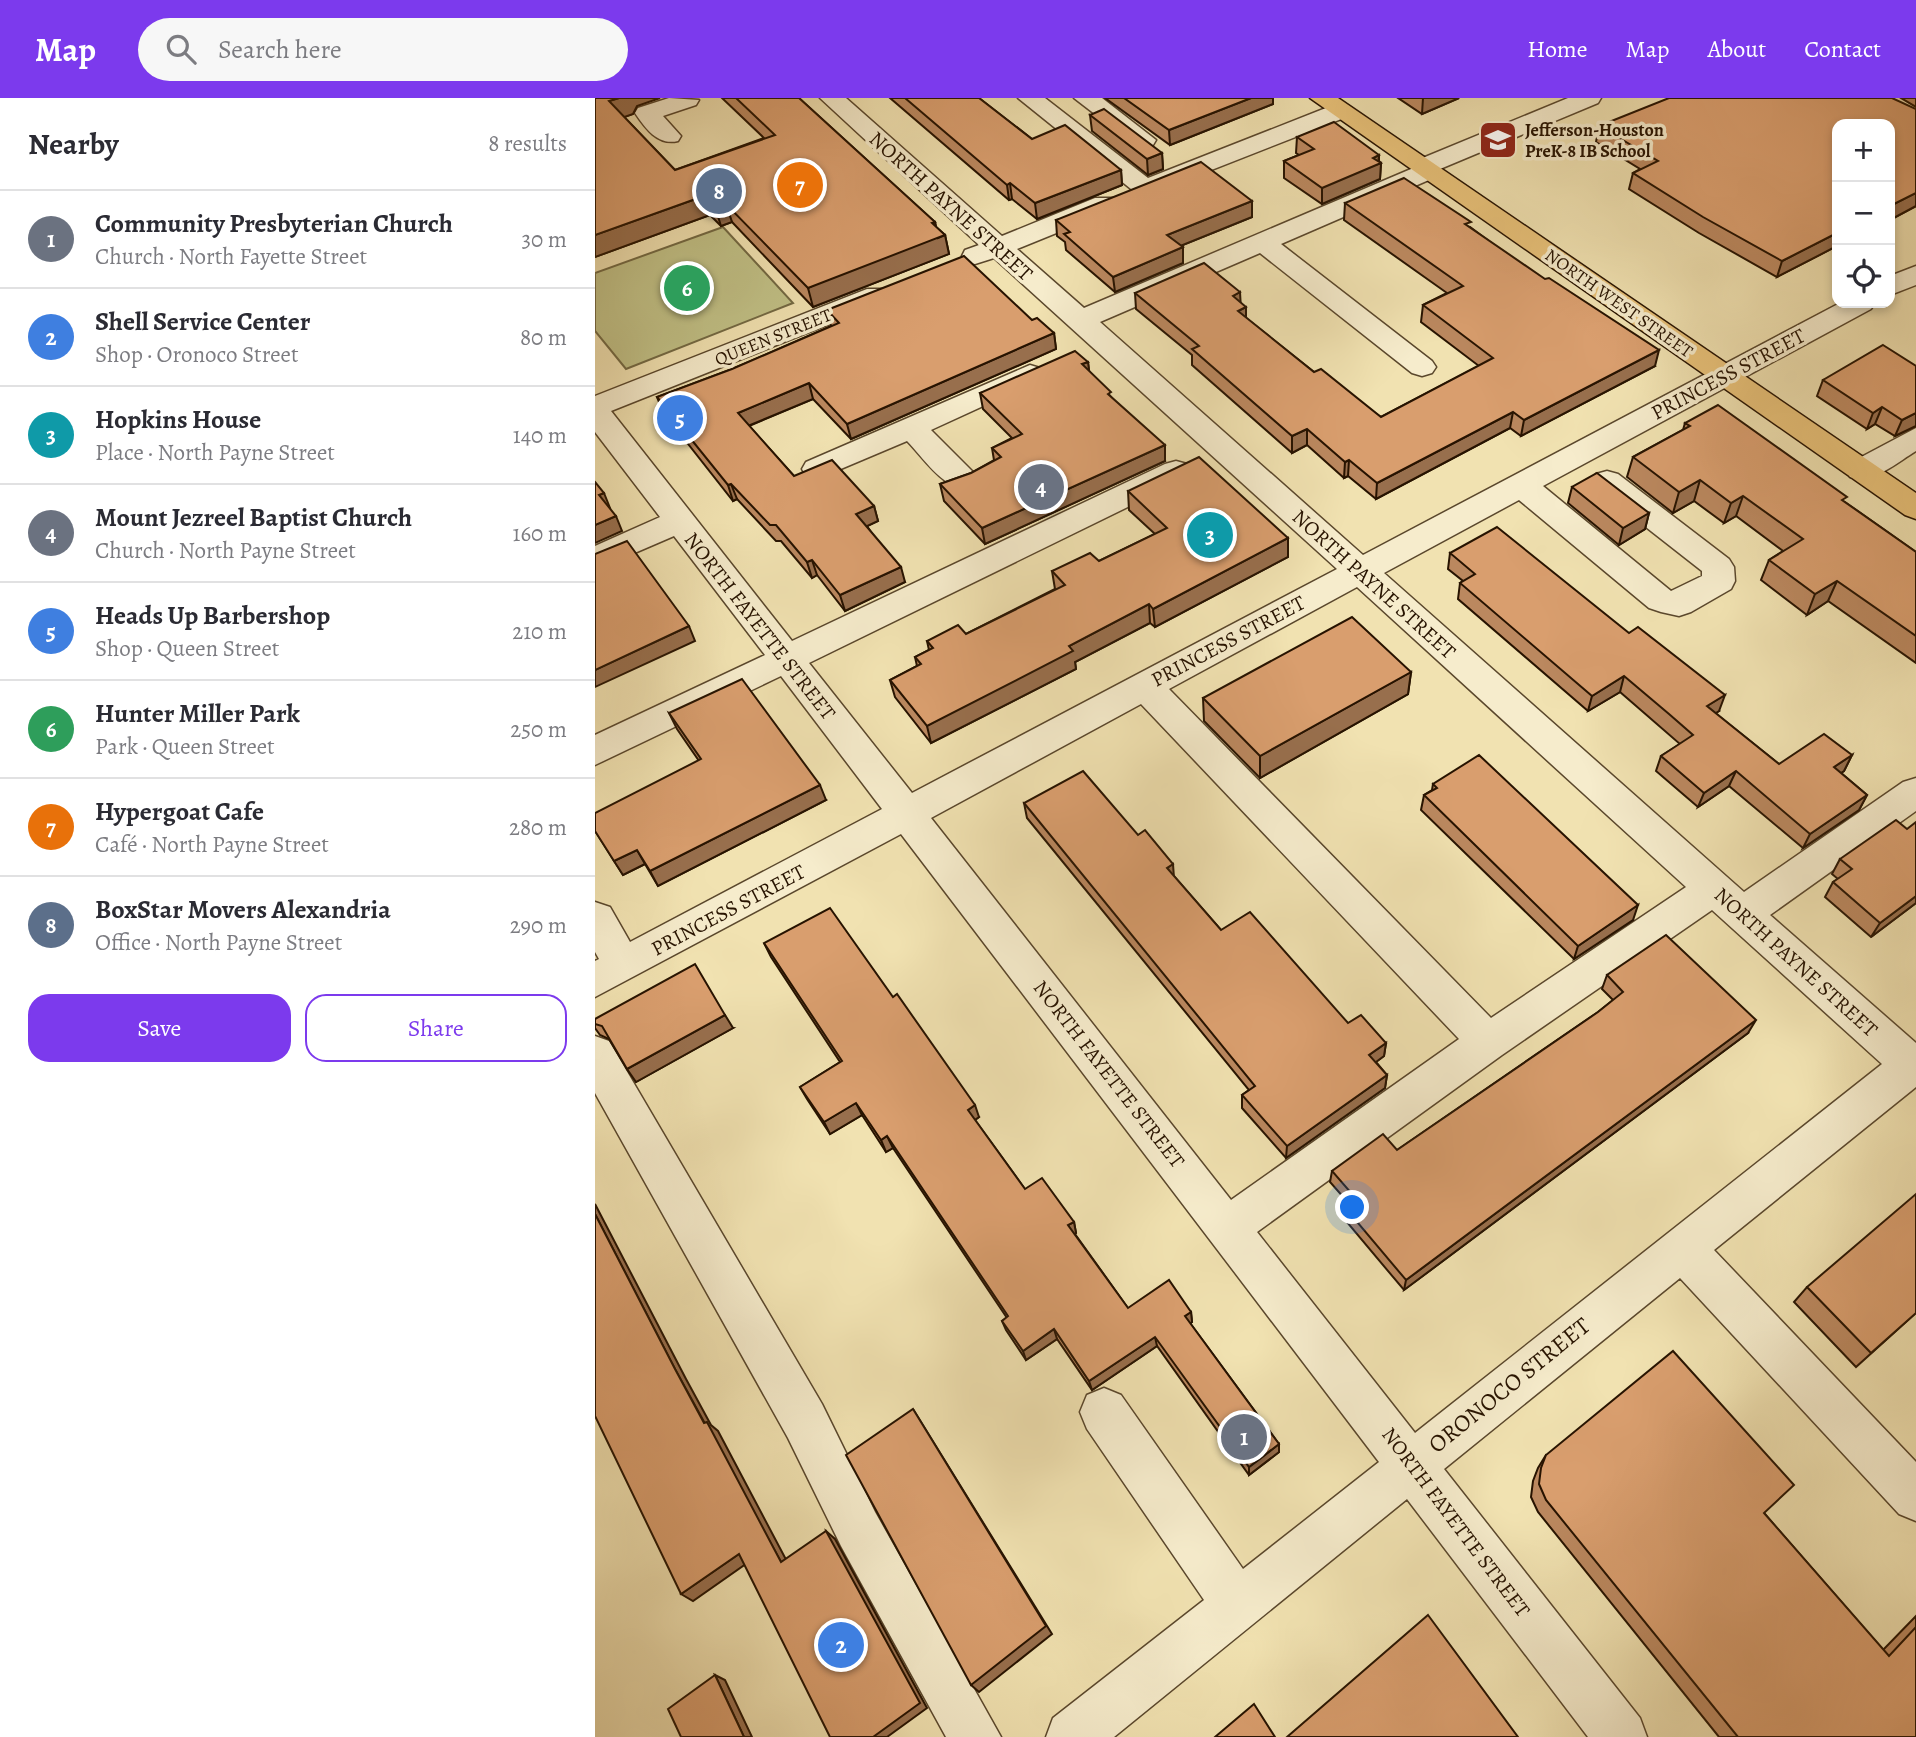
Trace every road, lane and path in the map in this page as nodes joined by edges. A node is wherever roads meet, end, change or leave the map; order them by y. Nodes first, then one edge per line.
1 (685, 98) edge
2 (832, 98) edge
3 (1030, 98) edge
4 (1086, 98) edge
5 (1589, 98) edge
6 (1331, 104) edge
7 (669, 136) dead end
8 (1425, 169) junction
9 (1186, 172) junction
10 (1145, 188) junction
11 (1262, 242) junction
12 (996, 247) junction
13 (948, 267) edge
14 (1916, 274) edge
15 (1895, 284) edge
16 (897, 287) edge
17 (1852, 308) edge
18 (1090, 331) junction
19 (1422, 367) dead end
20 (1724, 376) junction
21 (595, 409) edge
22 (911, 427) junction
23 (1916, 438) edge
24 (1222, 449) junction
25 (1575, 456) junction
26 (817, 469) edge
27 (1861, 470) junction
28 (963, 480) edge
29 (1521, 485) junction
30 (1916, 508) edge
31 (679, 521) junction
32 (595, 559) edge
33 (1359, 571) junction
34 (786, 660) junction
35 (1145, 685) junction
36 (595, 751) edge
37 (1916, 792) edge
38 (906, 815) junction
39 (1728, 901) junction
40 (596, 918) edge
41 (609, 973) edge
42 (1488, 1042) junction
43 (595, 1054) edge
44 (1915, 1065) edge
45 (1229, 1227) junction
46 (1682, 1248) junction
47 (1104, 1412) dead end
48 (1411, 1464) junction
49 (1916, 1497) edge
50 (1237, 1604) junction
51 (975, 1737) edge
52 (1072, 1737) edge
53 (1621, 1737) edge

1 - 7 street
2 - 12 street, NORTH PAYNE STREET
3 - 10 street
4 - 9 street
5 - 8 street
6 - 8 main road, NORTH WEST STREET
6 - 9 street
8 - 11 street
8 - 20 main road, NORTH WEST STREET
9 - 10 street
10 - 12 street
11 - 18 street
11 - 19 street
12 - 13 street
12 - 18 street, NORTH PAYNE STREET
14 - 15 street
16 - 21 street, QUEEN STREET
17 - 20 street, PRINCESS STREET
18 - 22 street
18 - 24 street, NORTH PAYNE STREET
20 - 25 street, PRINCESS STREET
20 - 27 main road, NORTH WEST STREET
21 - 31 street, NORTH FAYETTE STREET
22 - 26 street
22 - 28 street
23 - 27 street
24 - 33 street, NORTH PAYNE STREET
24 - 34 street
25 - 29 street, PRINCESS STREET
25 - 29 street
27 - 30 main road, NORTH WEST STREET
29 - 33 street, PRINCESS STREET
31 - 32 street
31 - 34 street, NORTH FAYETTE STREET
33 - 35 street, PRINCESS STREET
33 - 39 street, NORTH PAYNE STREET
34 - 36 street
34 - 38 street, NORTH FAYETTE STREET
35 - 38 street, PRINCESS STREET
35 - 42 street
37 - 39 street
38 - 41 street, PRINCESS STREET
38 - 45 street, NORTH FAYETTE STREET
39 - 42 street
39 - 44 street, NORTH PAYNE STREET
40 - 41 street
42 - 45 street
43 - 51 street
44 - 46 street, ORONOCO STREET
45 - 48 street, NORTH FAYETTE STREET
46 - 48 street, ORONOCO STREET
46 - 49 street
47 - 50 street
48 - 50 street, ORONOCO STREET
48 - 53 street, NORTH FAYETTE STREET
50 - 52 street, ORONOCO STREET

